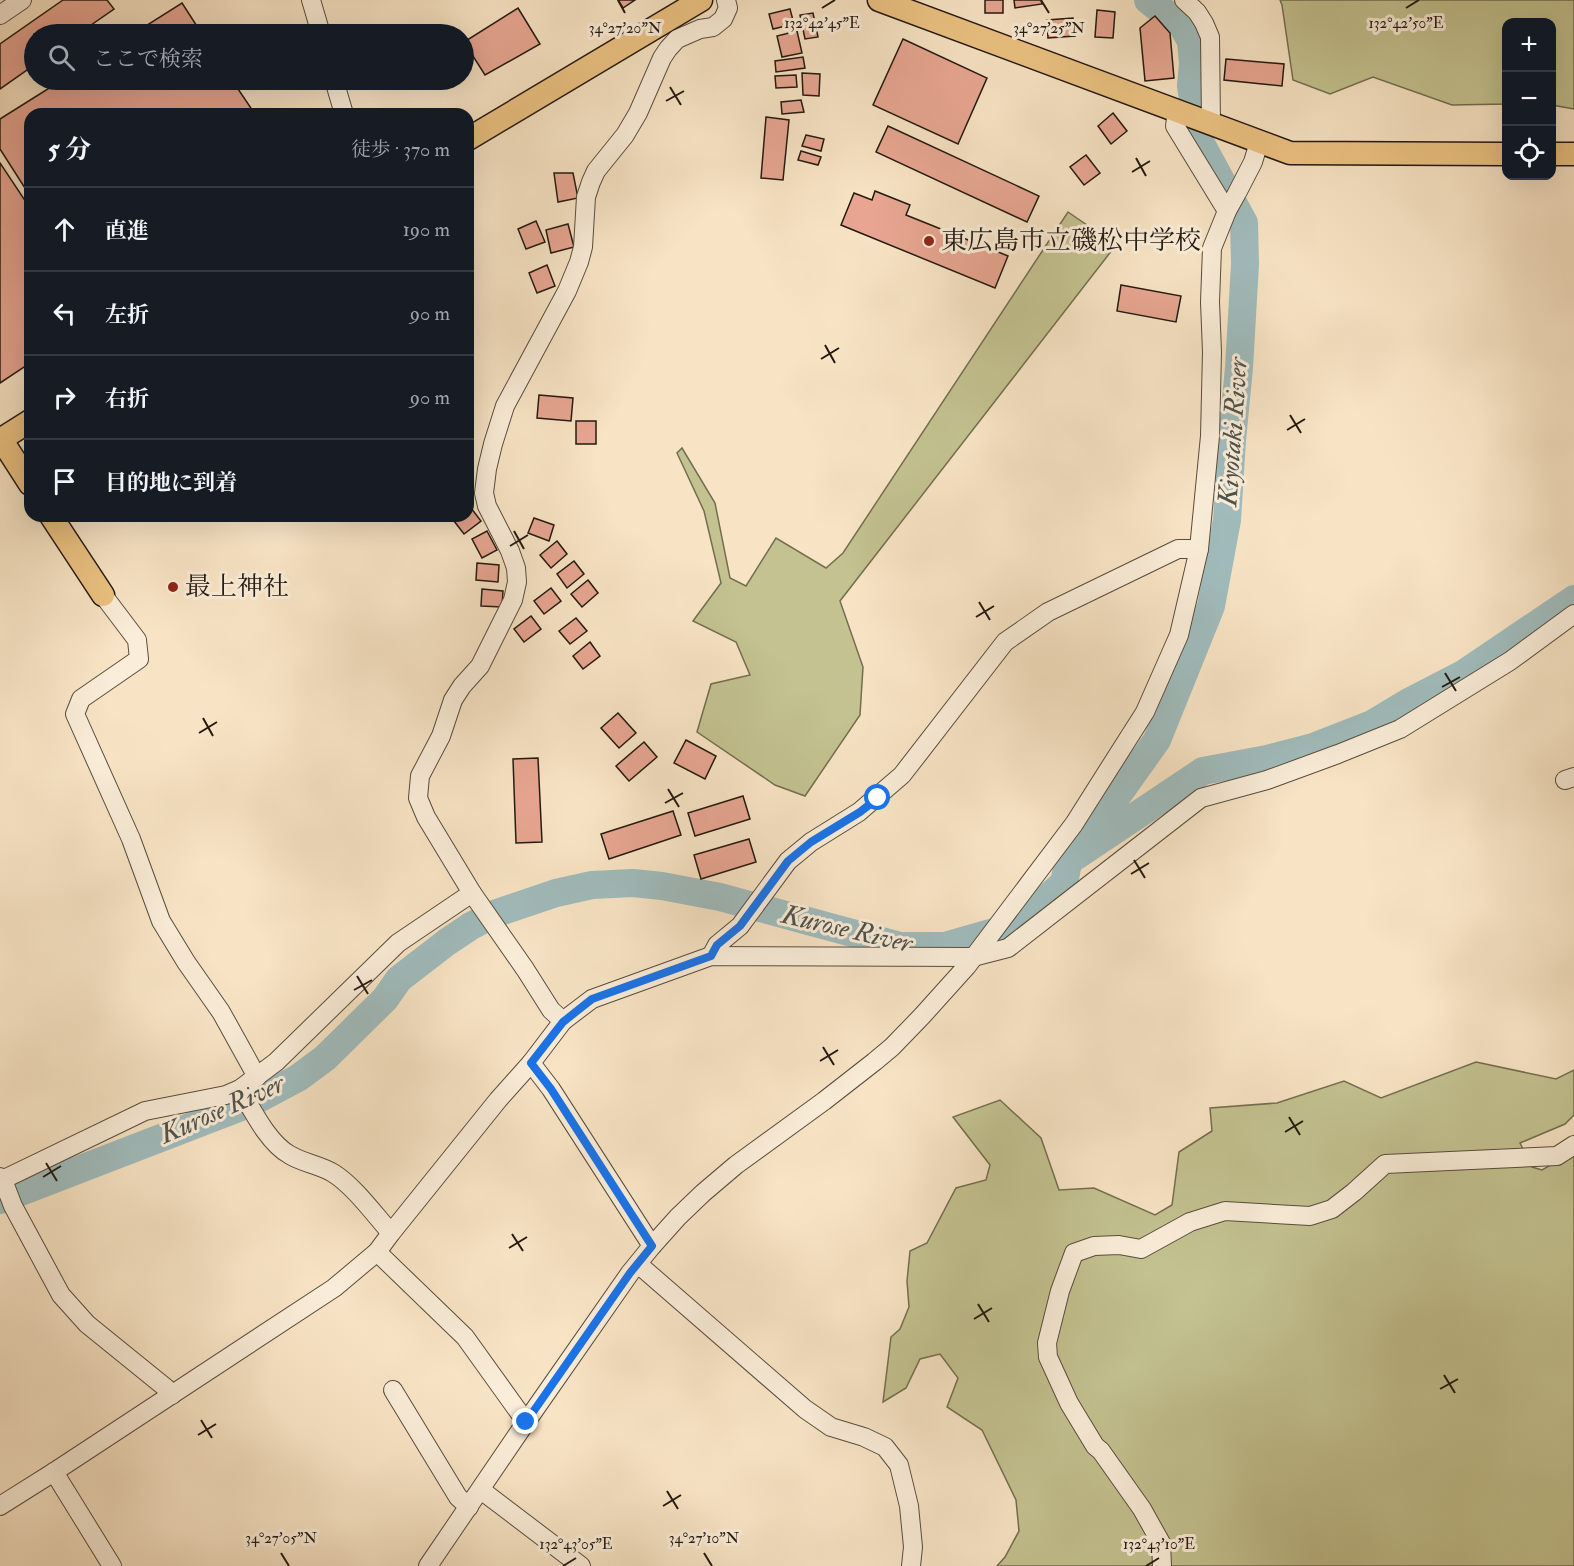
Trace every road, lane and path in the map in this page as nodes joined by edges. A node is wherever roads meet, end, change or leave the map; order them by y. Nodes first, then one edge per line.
1 (22, 0) edge
2 (311, 0) edge
3 (701, 0) edge
4 (726, 0) edge
5 (879, 0) edge
6 (1184, 0) edge
7 (0, 15) edge
8 (318, 24) edge
9 (337, 90) edge
10 (342, 108) edge
11 (1182, 113) junction
12 (1211, 123) junction
13 (474, 135) edge
14 (1259, 142) junction
15 (1502, 154) edge
16 (1556, 154) edge
17 (1574, 154) edge
18 (1227, 211) junction
19 (24, 425) edge
20 (0, 439) edge
21 (24, 475) edge
22 (55, 522) edge
23 (1198, 549) junction
24 (103, 595) joint
25 (1574, 614) edge
26 (474, 896) junction
27 (711, 956) junction
28 (973, 956) junction
29 (563, 1022) junction
30 (531, 1063) junction
31 (257, 1077) junction
32 (240, 1089) junction
33 (1574, 1145) edge
34 (1, 1179) edge
35 (391, 1233) junction
36 (652, 1246) junction
37 (377, 1252) junction
38 (638, 1264) junction
39 (393, 1390) dead end
40 (172, 1395) junction
41 (526, 1422) junction
42 (54, 1472) junction
43 (481, 1490) junction
44 (0, 1506) edge
45 (469, 1507) junction
46 (112, 1566) edge
47 (429, 1566) edge
48 (581, 1566) edge
49 (911, 1566) edge
50 (1162, 1566) edge

1 - 7 street
2 - 8 street
3 - 13 main road
4 - 26 street
5 - 11 main road
6 - 12 street
9 - 10 street
11 - 12 main road
11 - 18 street
12 - 14 main road
14 - 15 main road
14 - 18 street
16 - 17 main road
18 - 23 street
19 - 20 main road
20 - 21 main road
22 - 24 main road
23 - 27 street
23 - 28 street
24 - 31 street
25 - 28 street
26 - 29 street
26 - 31 street
27 - 28 street
27 - 29 street
28 - 36 street
29 - 30 street
30 - 35 street
30 - 36 street
31 - 32 street
32 - 34 street
32 - 35 street
33 - 50 street
34 - 40 street
35 - 37 street
36 - 38 street
37 - 40 street
37 - 41 street
38 - 41 street
38 - 49 street
39 - 45 street
40 - 42 street
41 - 43 street
42 - 44 street
42 - 46 street
43 - 45 street
43 - 48 street
45 - 47 street

